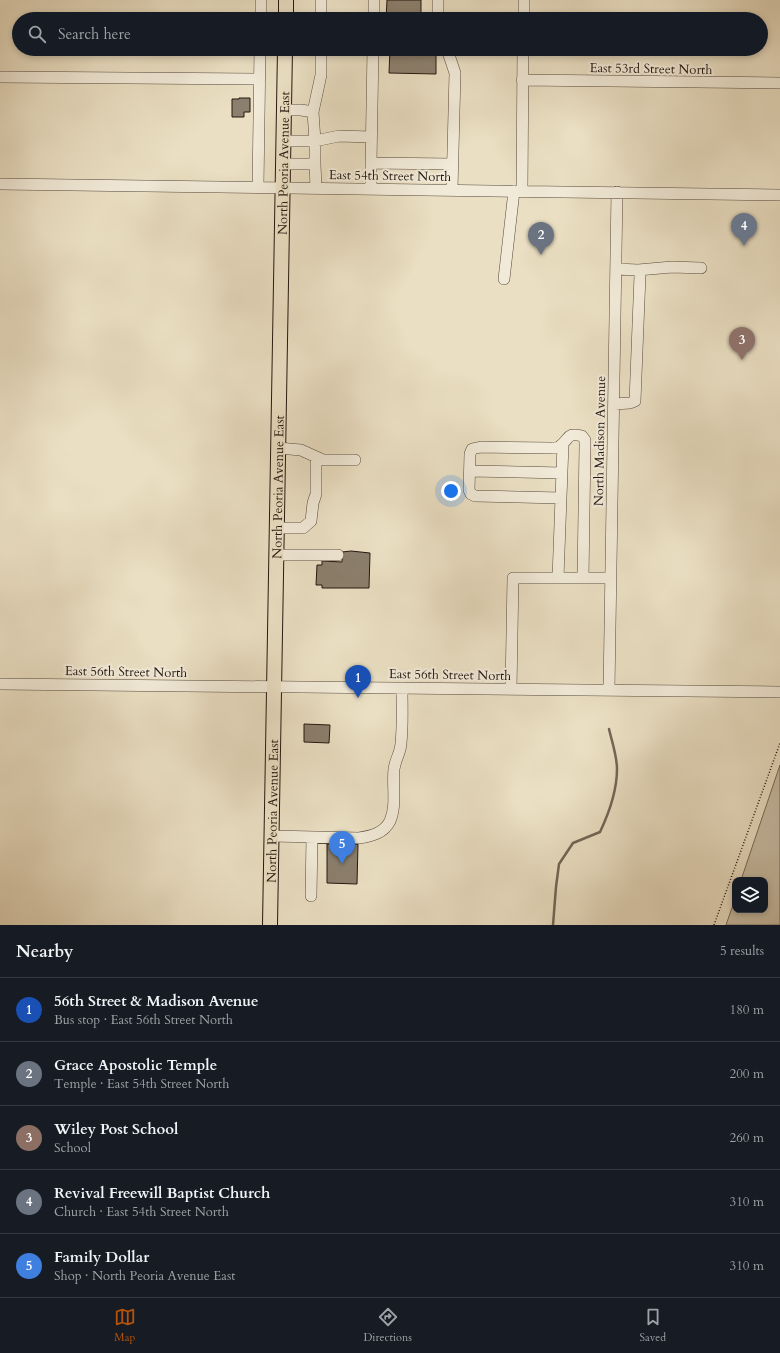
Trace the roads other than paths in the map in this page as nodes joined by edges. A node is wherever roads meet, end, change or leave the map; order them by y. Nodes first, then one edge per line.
1 (261, 0) edge
2 (286, 0) edge
3 (321, 0) edge
4 (374, 0) edge
5 (438, 0) edge
6 (524, 0) edge
7 (261, 12) edge
8 (286, 12) edge
9 (321, 12) edge
10 (374, 12) edge
11 (438, 12) edge
12 (524, 12) edge
13 (260, 56) edge
14 (285, 56) edge
15 (321, 56) edge
16 (373, 56) edge
17 (449, 56) edge
18 (523, 56) edge
19 (0, 77) edge
20 (260, 79) junction
21 (522, 80) junction
22 (780, 83) edge
23 (284, 110) junction
24 (313, 112) junction
25 (371, 137) junction
26 (284, 141) junction
27 (315, 141) junction
28 (371, 163) junction
29 (284, 164) junction
30 (315, 164) junction
31 (453, 164) junction
32 (0, 184) edge
33 (258, 187) junction
34 (283, 188) junction
35 (316, 188) junction
36 (371, 189) junction
37 (452, 190) junction
38 (518, 191) junction
39 (617, 192) junction
40 (780, 195) edge
41 (701, 268) dead end
42 (616, 269) junction
43 (638, 270) junction
44 (504, 280) dead end
45 (614, 404) junction
46 (563, 444) junction
47 (278, 448) junction
48 (316, 458) junction
49 (355, 460) dead end
50 (470, 471) junction
51 (562, 473) junction
52 (561, 498) junction
53 (277, 528) junction
54 (276, 555) junction
55 (338, 555) dead end
56 (558, 578) junction
57 (583, 578) junction
58 (611, 578) junction
59 (0, 684) edge
60 (274, 686) junction
61 (402, 688) junction
62 (511, 689) junction
63 (609, 690) junction
64 (780, 692) edge
65 (272, 836) junction
66 (312, 837) junction
67 (311, 896) dead end
68 (270, 925) edge

1 - 7 street
2 - 8 main road
3 - 9 street
4 - 10 street
5 - 11 street
6 - 12 street
13 - 20 street, North Peoria Avenue East
14 - 23 main road, North Peoria Avenue East
15 - 24 street
16 - 25 street
17 - 31 street
18 - 21 street
19 - 20 street
20 - 33 street, North Peoria Avenue East
21 - 22 street, East 53rd Street North
21 - 38 street
23 - 24 street
23 - 26 main road, North Peoria Avenue East
24 - 27 street
25 - 27 street
25 - 28 street
26 - 27 street
26 - 29 main road, North Peoria Avenue East
27 - 30 street
28 - 31 street
28 - 36 street
29 - 30 street
29 - 34 main road, North Peoria Avenue East
30 - 35 street
31 - 37 street
32 - 33 street, East 54th Street North
33 - 34 street, East 54th Street North
34 - 35 street, East 54th Street North
34 - 47 main road, North Peoria Avenue East
35 - 36 street, East 54th Street North
36 - 37 street, East 54th Street North
37 - 38 street, East 54th Street North
38 - 39 street, East 54th Street North
38 - 44 street
39 - 40 street, East 54th Street North
39 - 42 street, North Madison Avenue
41 - 43 street
42 - 43 street
42 - 45 street, North Madison Avenue
43 - 45 street
45 - 58 street, North Madison Avenue
46 - 50 street
46 - 51 street
46 - 57 street
47 - 48 street
47 - 53 main road, North Peoria Avenue East
48 - 49 street
48 - 53 street
50 - 51 street
50 - 52 street
51 - 52 street
52 - 56 street
53 - 54 main road, North Peoria Avenue East
54 - 55 street
54 - 60 main road, North Peoria Avenue East
56 - 57 street
56 - 62 street
57 - 58 street
58 - 63 street, North Madison Avenue
59 - 60 street, East 56th Street North
60 - 61 street, East 56th Street North
60 - 65 main road, North Peoria Avenue East
61 - 62 street, East 56th Street North
61 - 66 street
62 - 63 street, East 56th Street North
63 - 64 street, East 56th Street North
65 - 66 street
65 - 68 main road, North Peoria Avenue East
66 - 67 street

